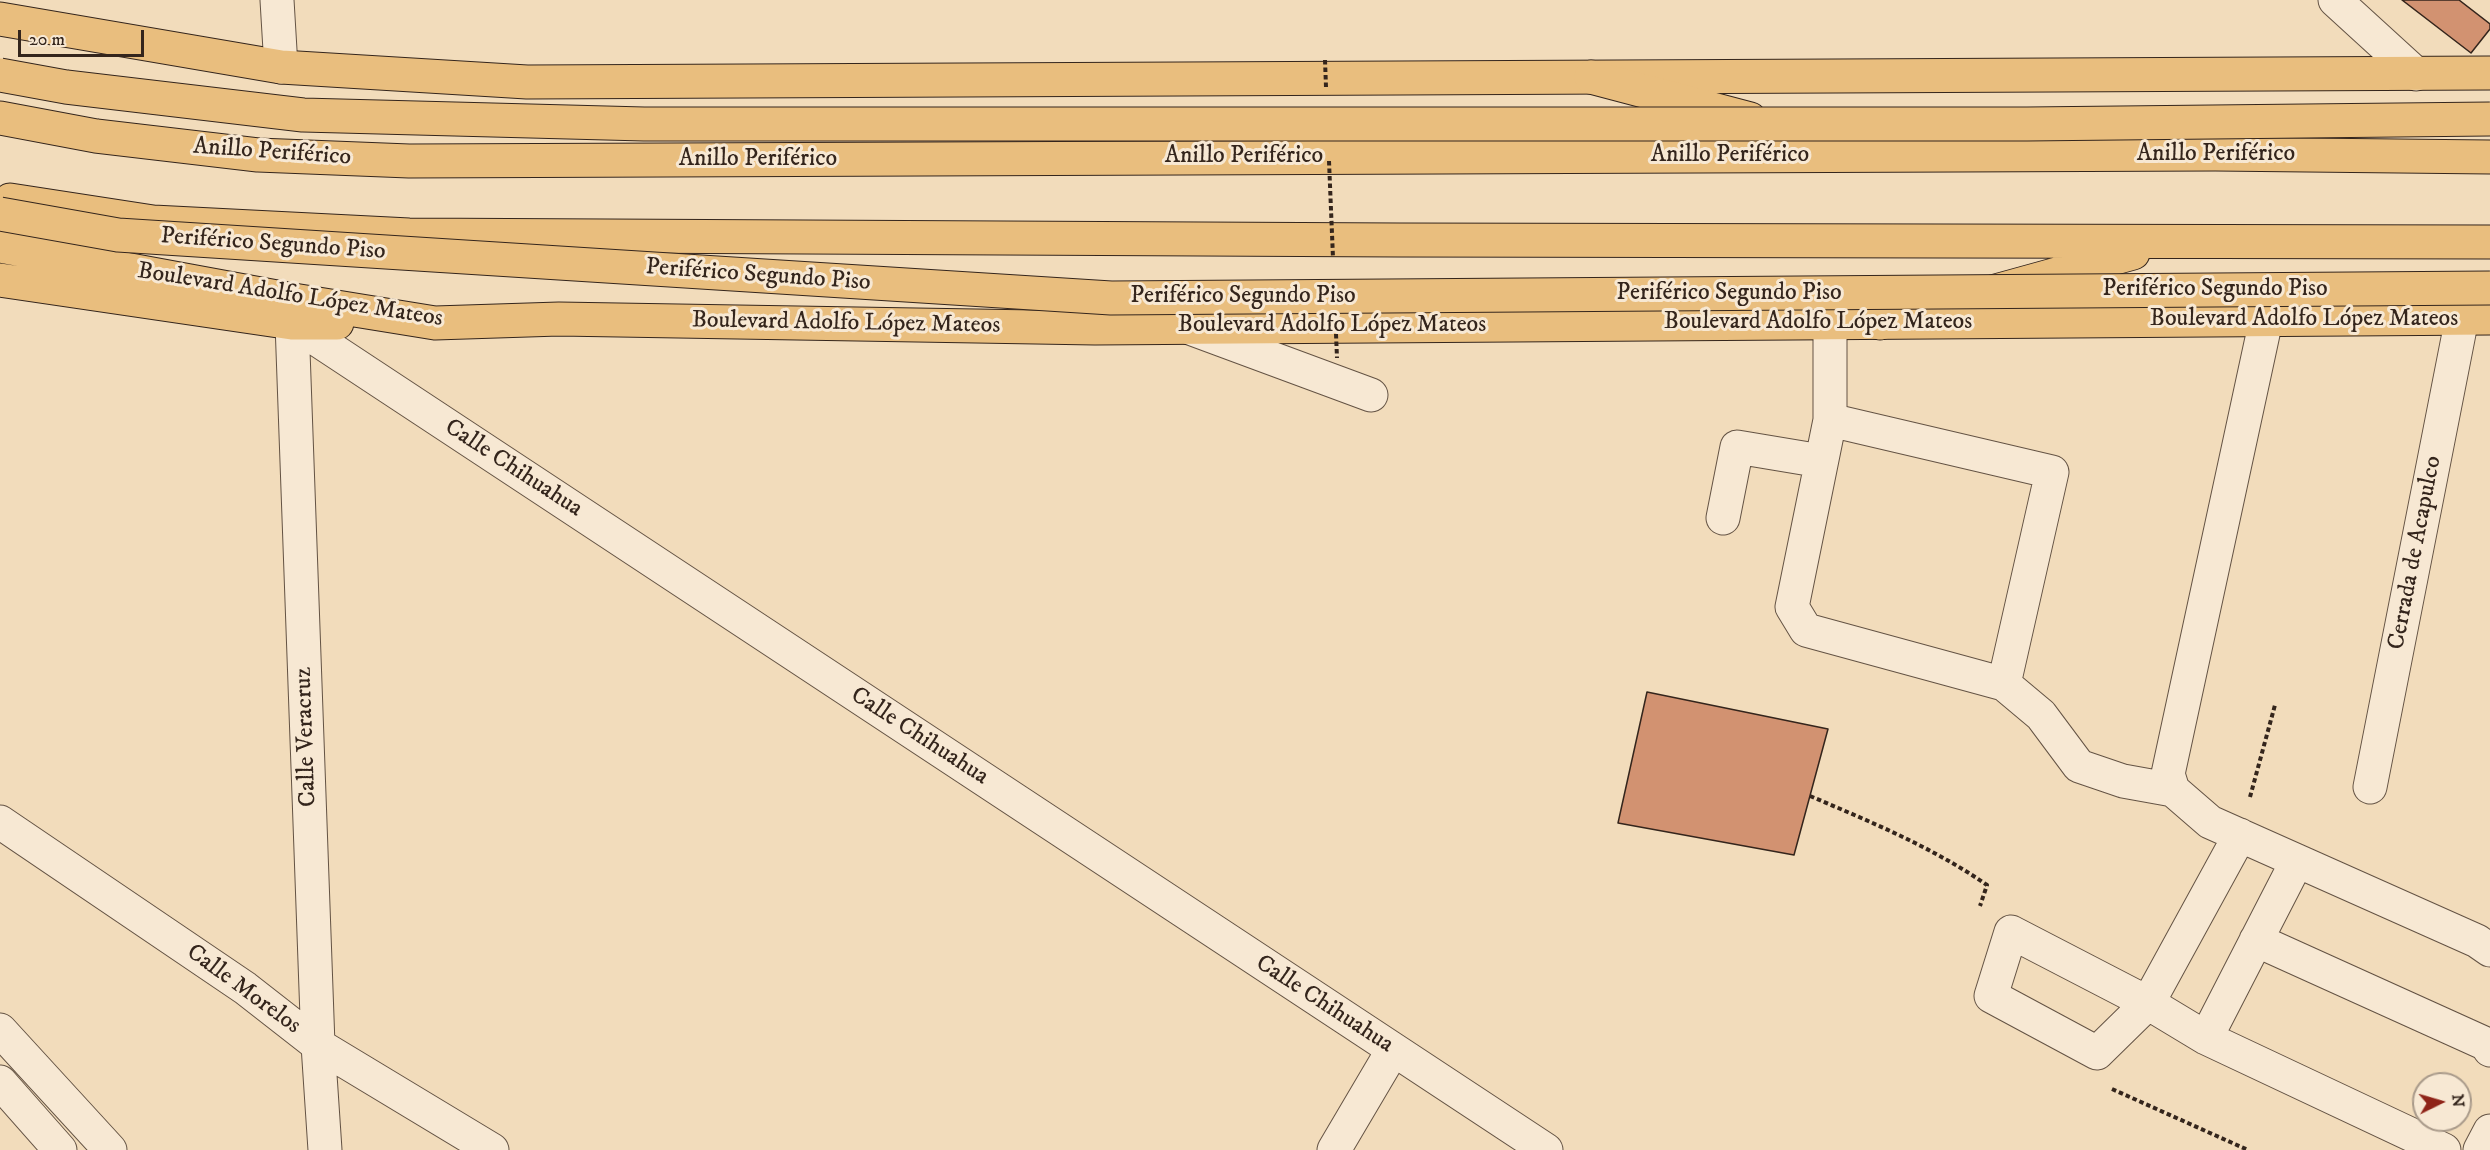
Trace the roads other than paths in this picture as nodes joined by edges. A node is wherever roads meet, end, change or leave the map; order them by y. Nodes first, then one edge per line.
1 (277, 0) edge
2 (2335, 0) edge
3 (0, 19) edge
4 (281, 67) junction
5 (2490, 73) edge
6 (2416, 74) junction
7 (0, 75) edge
8 (1592, 77) junction
9 (0, 118) edge
10 (2490, 119) edge
11 (1892, 156) junction
12 (2490, 157) edge
13 (0, 199) edge
14 (0, 214) edge
15 (2174, 242) junction
16 (2490, 242) edge
17 (0, 246) edge
18 (0, 280) edge
19 (2490, 288) edge
20 (2476, 318) edge
21 (2266, 320) junction
22 (292, 323) junction
23 (435, 323) junction
24 (1830, 323) junction
25 (1880, 323) junction
26 (1188, 327) junction
27 (1371, 395) dead end
28 (1830, 420) junction
29 (1821, 461) junction
30 (1723, 518) dead end
31 (2004, 684) junction
32 (2370, 787) dead end
33 (2173, 790) junction
34 (0, 822) edge
35 (2240, 835) junction
36 (2297, 861) junction
37 (2256, 940) junction
38 (2490, 950) edge
39 (0, 1030) edge
40 (2206, 1038) junction
41 (318, 1045) junction
42 (1393, 1050) junction
43 (2490, 1050) edge
44 (0, 1082) edge
45 (2490, 1131) edge
46 (60, 1150) edge
47 (110, 1150) edge
48 (325, 1150) edge
49 (492, 1150) edge
50 (1334, 1150) edge
51 (1546, 1150) edge
52 (2444, 1150) edge
53 (2480, 1150) edge

1 - 4 street
2 - 6 street
3 - 4 main road
4 - 8 main road
5 - 6 main road
6 - 8 main road
7 - 10 main road, bridge
8 - 11 main road
9 - 11 main road, Anillo Periférico
11 - 12 main road, Anillo Periférico
13 - 15 main road
14 - 19 main road, Periférico Segundo Piso, bridge
15 - 16 main road
15 - 25 main road
17 - 23 main road, Boulevard Adolfo López Mateos
18 - 22 main road
20 - 21 main road, Boulevard Adolfo López Mateos
20 - 32 street, Cerrada de Acapulco
21 - 25 main road, Boulevard Adolfo López Mateos
21 - 33 street
22 - 23 main road
22 - 41 street, Calle Veracruz
22 - 42 street, Calle Chihuahua
23 - 26 main road, Boulevard Adolfo López Mateos
24 - 25 main road, Boulevard Adolfo López Mateos
24 - 26 main road, Boulevard Adolfo López Mateos
24 - 28 street
26 - 27 street
28 - 29 street
28 - 31 street
29 - 30 street
29 - 31 street
31 - 33 street
33 - 35 street
34 - 41 street, Calle Morelos
35 - 36 street
35 - 40 street
36 - 37 street
36 - 38 street
37 - 40 street
37 - 43 street
39 - 47 street
40 - 52 street
41 - 48 street, Calle Veracruz
41 - 49 street, Calle Morelos
42 - 50 street
42 - 51 street, Calle Chihuahua
44 - 46 street
45 - 53 street

